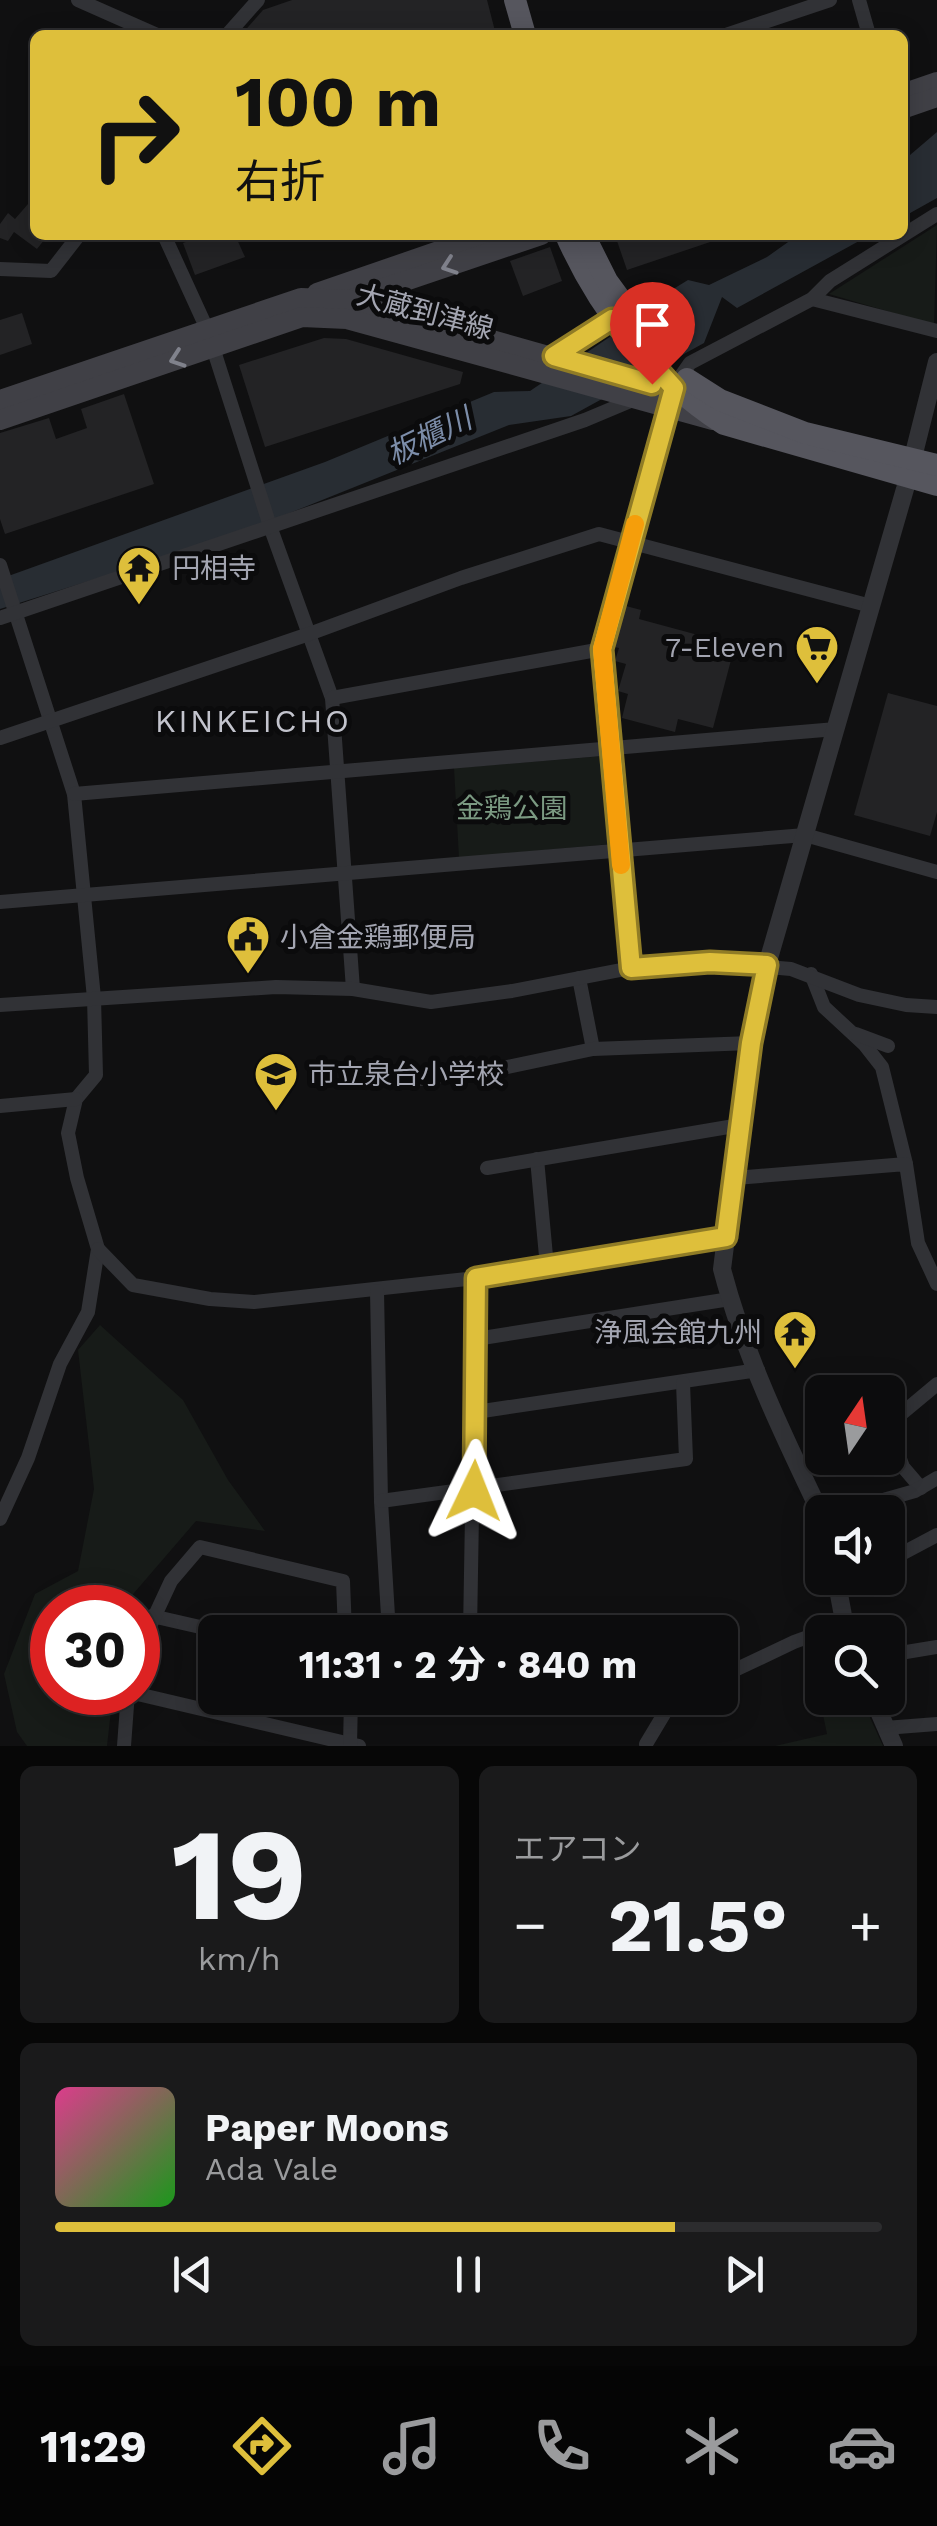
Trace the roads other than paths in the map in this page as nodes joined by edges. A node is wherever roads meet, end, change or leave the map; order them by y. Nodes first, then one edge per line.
1 (78, 0) edge
2 (258, 0) edge
3 (830, 0) edge
4 (859, 0) edge
5 (516, 1) edge
6 (146, 30) edge
7 (231, 30) edge
8 (511, 30) edge
9 (524, 30) edge
10 (741, 30) edge
11 (868, 30) edge
12 (937, 82) edge
13 (908, 92) edge
14 (937, 97) edge
15 (908, 107) edge
16 (937, 214) edge
17 (908, 232) edge
18 (74, 240) edge
19 (166, 240) edge
20 (472, 240) edge
21 (526, 240) edge
22 (568, 240) edge
23 (586, 240) edge
24 (896, 240) edge
25 (0, 269) edge
26 (812, 298) junction
27 (350, 300) junction
28 (302, 308) junction
29 (623, 322) junction
30 (937, 331) edge
31 (209, 338) junction
32 (559, 357) junction
33 (937, 362) edge
34 (671, 381) junction
35 (632, 389) junction
36 (0, 400) edge
37 (0, 420) edge
38 (937, 465) edge
39 (909, 467) junction
40 (937, 485) edge
41 (271, 529) junction
42 (630, 541) junction
43 (0, 565) edge
44 (871, 606) junction
45 (16, 613) junction
46 (0, 618) edge
47 (309, 634) junction
48 (602, 649) junction
49 (332, 698) junction
50 (51, 721) junction
51 (836, 730) junction
52 (0, 738) edge
53 (609, 748) junction
54 (337, 770) junction
55 (74, 794) junction
56 (805, 835) junction
57 (620, 850) junction
58 (937, 872) edge
59 (346, 873) junction
60 (84, 895) junction
61 (0, 902) edge
62 (767, 965) junction
63 (631, 968) junction
64 (811, 974) junction
65 (579, 978) junction
66 (353, 989) junction
67 (94, 998) junction
68 (0, 1005) edge
69 (937, 1006) edge
70 (852, 1032) junction
71 (751, 1043) junction
72 (888, 1046) dead end
73 (593, 1049) junction
74 (419, 1079) dead end
75 (76, 1099) junction
76 (0, 1106) edge
77 (740, 1125) junction
78 (537, 1159) junction
79 (906, 1164) junction
80 (487, 1168) dead end
81 (735, 1178) junction
82 (726, 1237) junction
83 (98, 1249) junction
84 (547, 1266) junction
85 (476, 1278) junction
86 (937, 1284) edge
87 (377, 1290) junction
88 (730, 1299) junction
89 (476, 1339) junction
90 (758, 1370) junction
91 (683, 1383) junction
92 (937, 1384) edge
93 (905, 1411) edge
94 (476, 1412) junction
95 (905, 1468) edge
96 (937, 1478) edge
97 (921, 1488) junction
98 (474, 1491) junction
99 (812, 1495) edge
100 (898, 1495) edge
101 (381, 1502) junction
102 (2, 1513) edge
103 (937, 1536) edge
104 (905, 1552) edge
105 (160, 1601) edge
106 (344, 1615) edge
107 (388, 1615) edge
108 (470, 1615) edge
109 (160, 1618) edge
110 (198, 1627) edge
111 (805, 1639) edge
112 (937, 1646) edge
113 (905, 1652) edge
114 (738, 1668) edge
115 (160, 1699) edge
116 (127, 1715) edge
117 (352, 1715) edge
118 (663, 1715) edge
119 (880, 1715) edge
120 (937, 1724) edge
121 (886, 1728) junction
122 (646, 1744) edge
123 (353, 1745) edge
124 (124, 1746) edge
125 (894, 1746) edge

1 - 6 street
2 - 7 street
3 - 10 street
4 - 11 street
5 - 8 highway
5 - 9 highway
12 - 13 main road
14 - 15 main road
16 - 17 street
18 - 25 street
19 - 31 street
20 - 28 main road
21 -> 27 main road
22 - 29 highway
23 - 29 highway
24 - 26 street
26 - 30 street
26 - 34 street
27 - 28 main road
27 - 32 main road, 大蔵到津線
28 - 31 main road, 大蔵到津線
28 - 35 main road, 大蔵到津線
29 - 32 street
29 - 34 highway
31 - 36 main road, 大蔵到津線
31 -> 37 main road, 大蔵到津線
31 - 41 street
32 - 35 main road, 大蔵到津線
33 - 39 street
34 - 35 main road, 大蔵到津線
34 - 39 highway
34 - 42 street
35 - 41 street
38 - 39 highway
39 - 40 highway
39 - 44 street
41 - 45 street
41 - 47 street
42 - 44 street
42 - 47 street
42 - 48 street
43 - 45 street
44 - 51 street
45 - 46 street
45 - 50 street
47 - 49 street
47 - 50 street
48 - 49 street
48 - 53 street
49 - 54 street
50 - 52 street
50 - 55 street
51 - 53 street
51 - 56 street
53 - 54 street
53 - 57 street
54 - 55 street
54 - 59 street
55 - 60 street
56 - 57 street
56 - 58 street
56 - 62 street
57 - 59 street
57 - 63 street
59 - 60 street
59 - 66 street
60 - 61 street
60 - 67 street
62 - 63 street
62 - 64 street
62 - 71 street
63 - 65 street
64 - 69 street
64 - 70 street
65 - 66 street
65 - 73 street
66 - 67 street
67 - 68 street
67 - 75 street
70 - 72 street
70 - 79 street
71 - 73 street
71 - 77 street
73 - 74 street
75 - 76 street
75 - 83 street
77 - 78 street
77 - 81 street
78 - 80 street
78 - 84 street
79 - 81 street
79 - 86 street
81 - 82 street
82 - 84 street
82 - 88 street
83 - 87 street
83 - 102 street
84 - 85 street
85 - 87 street
85 - 89 street
87 - 101 street
88 - 89 street
88 - 90 street
89 - 94 street
90 - 91 street
90 - 99 street
91 - 94 street
91 - 98 street
92 - 93 street
94 - 98 street
95 - 97 street
96 - 97 street
97 - 100 street
98 - 101 street
98 - 108 street
101 - 107 street
103 - 104 street
105 - 106 street
109 - 110 street
111 - 114 street
112 - 113 street
115 - 123 street
116 - 124 street
117 - 123 street
118 - 122 street
119 - 121 street
120 - 121 street
121 - 125 street

